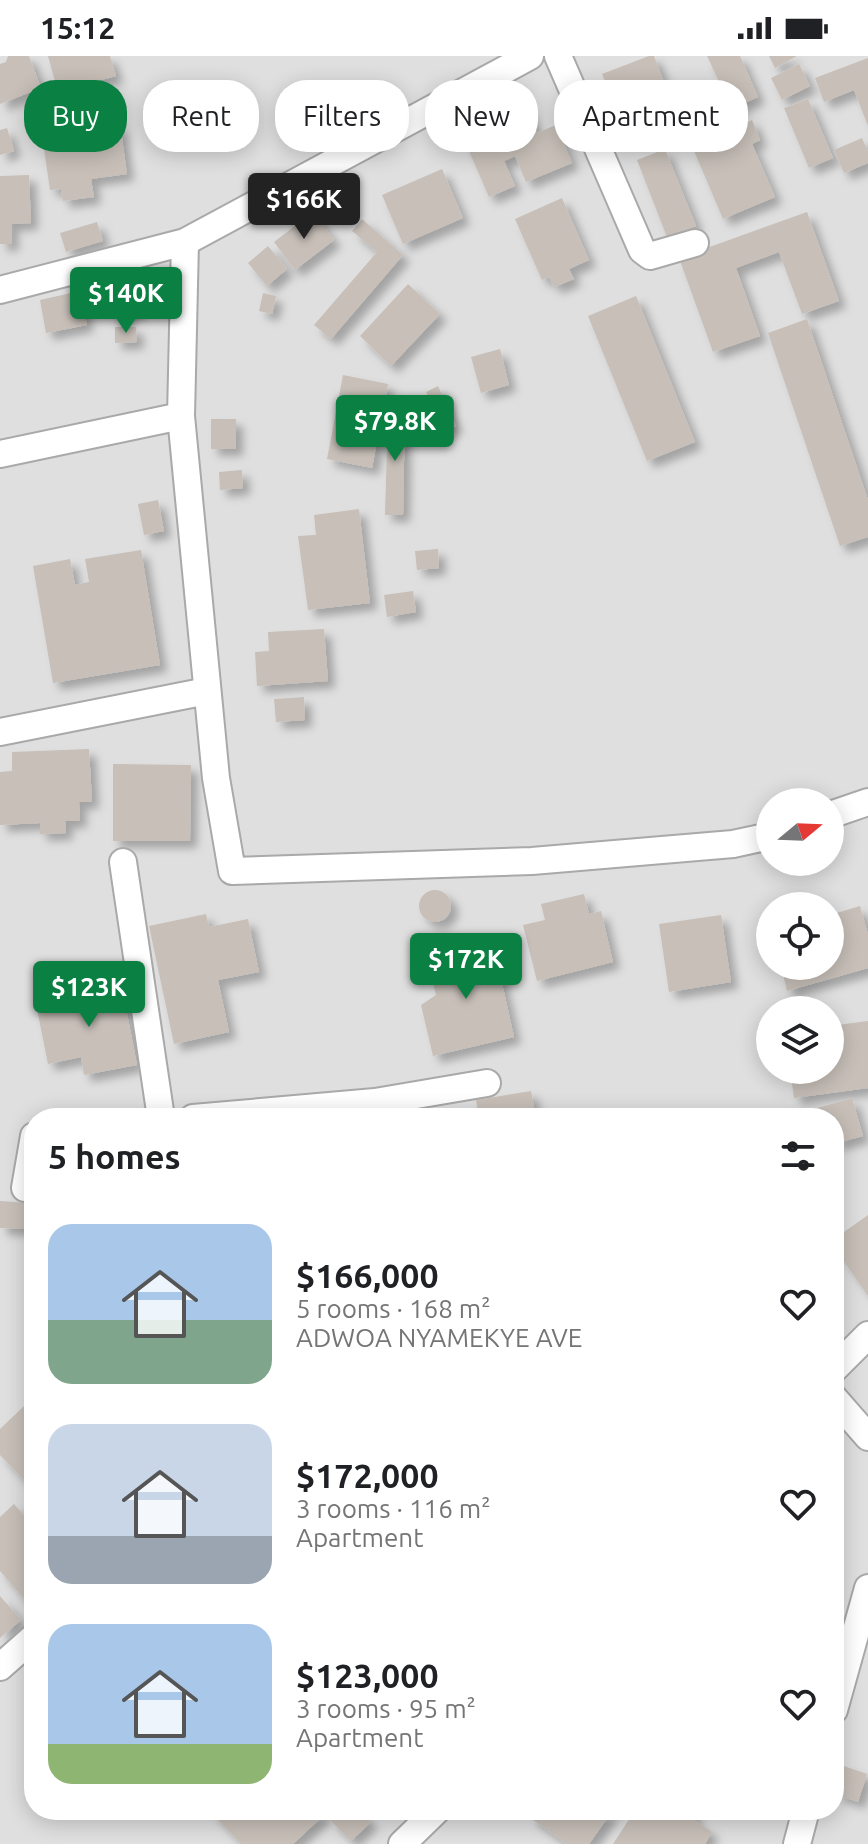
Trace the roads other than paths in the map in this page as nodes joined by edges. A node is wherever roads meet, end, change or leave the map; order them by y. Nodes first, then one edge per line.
1 (530, 56) edge
2 (558, 56) edge
3 (185, 242) junction
4 (695, 243) dead end
5 (0, 290) edge
6 (181, 416) junction
7 (0, 454) edge
8 (207, 691) junction
9 (0, 732) edge
10 (868, 802) edge
11 (844, 810) edge
12 (756, 839) edge
13 (123, 862) dead end
14 (487, 1083) dead end
15 (160, 1108) edge
16 (307, 1108) edge
17 (868, 1335) edge
18 (844, 1359) edge
19 (844, 1409) edge
20 (868, 1437) edge
21 (868, 1588) edge
22 (24, 1646) edge
23 (0, 1667) edge
24 (844, 1674) edge
25 (427, 1820) edge
26 (803, 1820) edge
27 (402, 1844) edge
28 (797, 1844) edge

1 - 3 street
2 - 4 street
3 - 5 street
3 - 6 street
6 - 7 street
6 - 8 street
8 - 9 street
8 - 12 street
10 - 11 street
13 - 15 street
14 - 16 street
17 - 18 street
19 - 20 street
21 - 24 street
22 - 23 street
25 - 27 street
26 - 28 street

